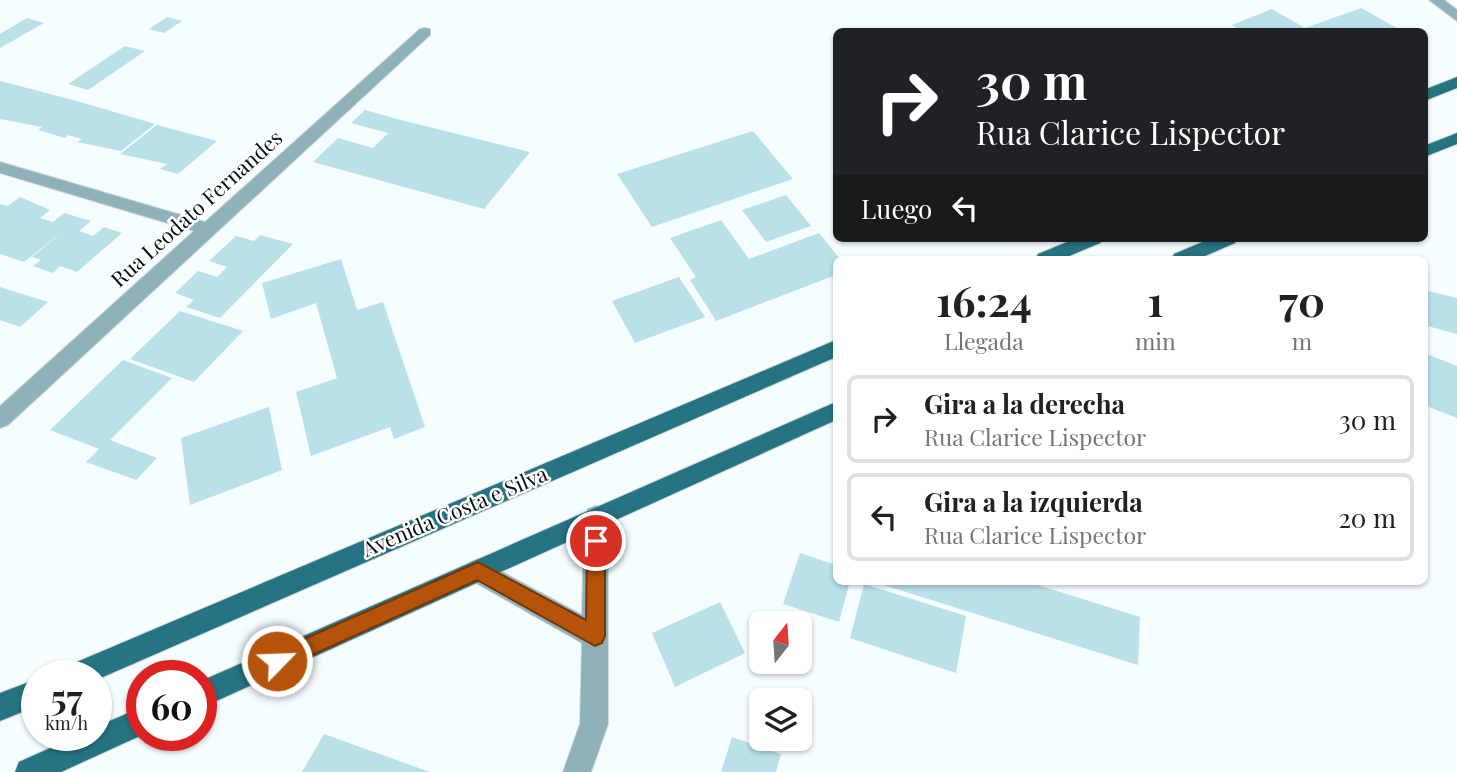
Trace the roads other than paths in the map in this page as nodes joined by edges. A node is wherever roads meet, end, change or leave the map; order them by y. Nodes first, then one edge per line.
1 (1436, 0) edge
2 (1456, 14) edge
3 (425, 32) dead end
4 (1457, 82) edge
5 (1428, 94) edge
6 (1457, 138) edge
7 (1428, 150) edge
8 (0, 167) edge
9 (208, 229) junction
10 (1085, 242) edge
11 (1219, 242) edge
12 (1052, 256) edge
13 (1188, 256) edge
14 (833, 349) edge
15 (833, 412) edge
16 (0, 419) edge
17 (596, 517) junction
18 (478, 571) junction
19 (595, 636) junction
20 (111, 660) edge
21 (217, 688) edge
22 (21, 698) edge
23 (0, 707) edge
24 (126, 729) edge
25 (29, 772) edge
26 (577, 772) edge

1 - 2 street
3 - 9 street, Rua Leodato Fernandes
4 - 5 main road
6 - 7 main road
8 - 9 street
9 - 16 street, Rua Leodato Fernandes
10 - 12 main road
11 - 13 main road
14 - 20 main road, Avenida Costa e Silva
15 - 17 main road
17 - 18 main road
17 - 19 street
18 - 19 street
18 - 21 main road
19 - 26 street
22 - 23 main road
24 - 25 main road

